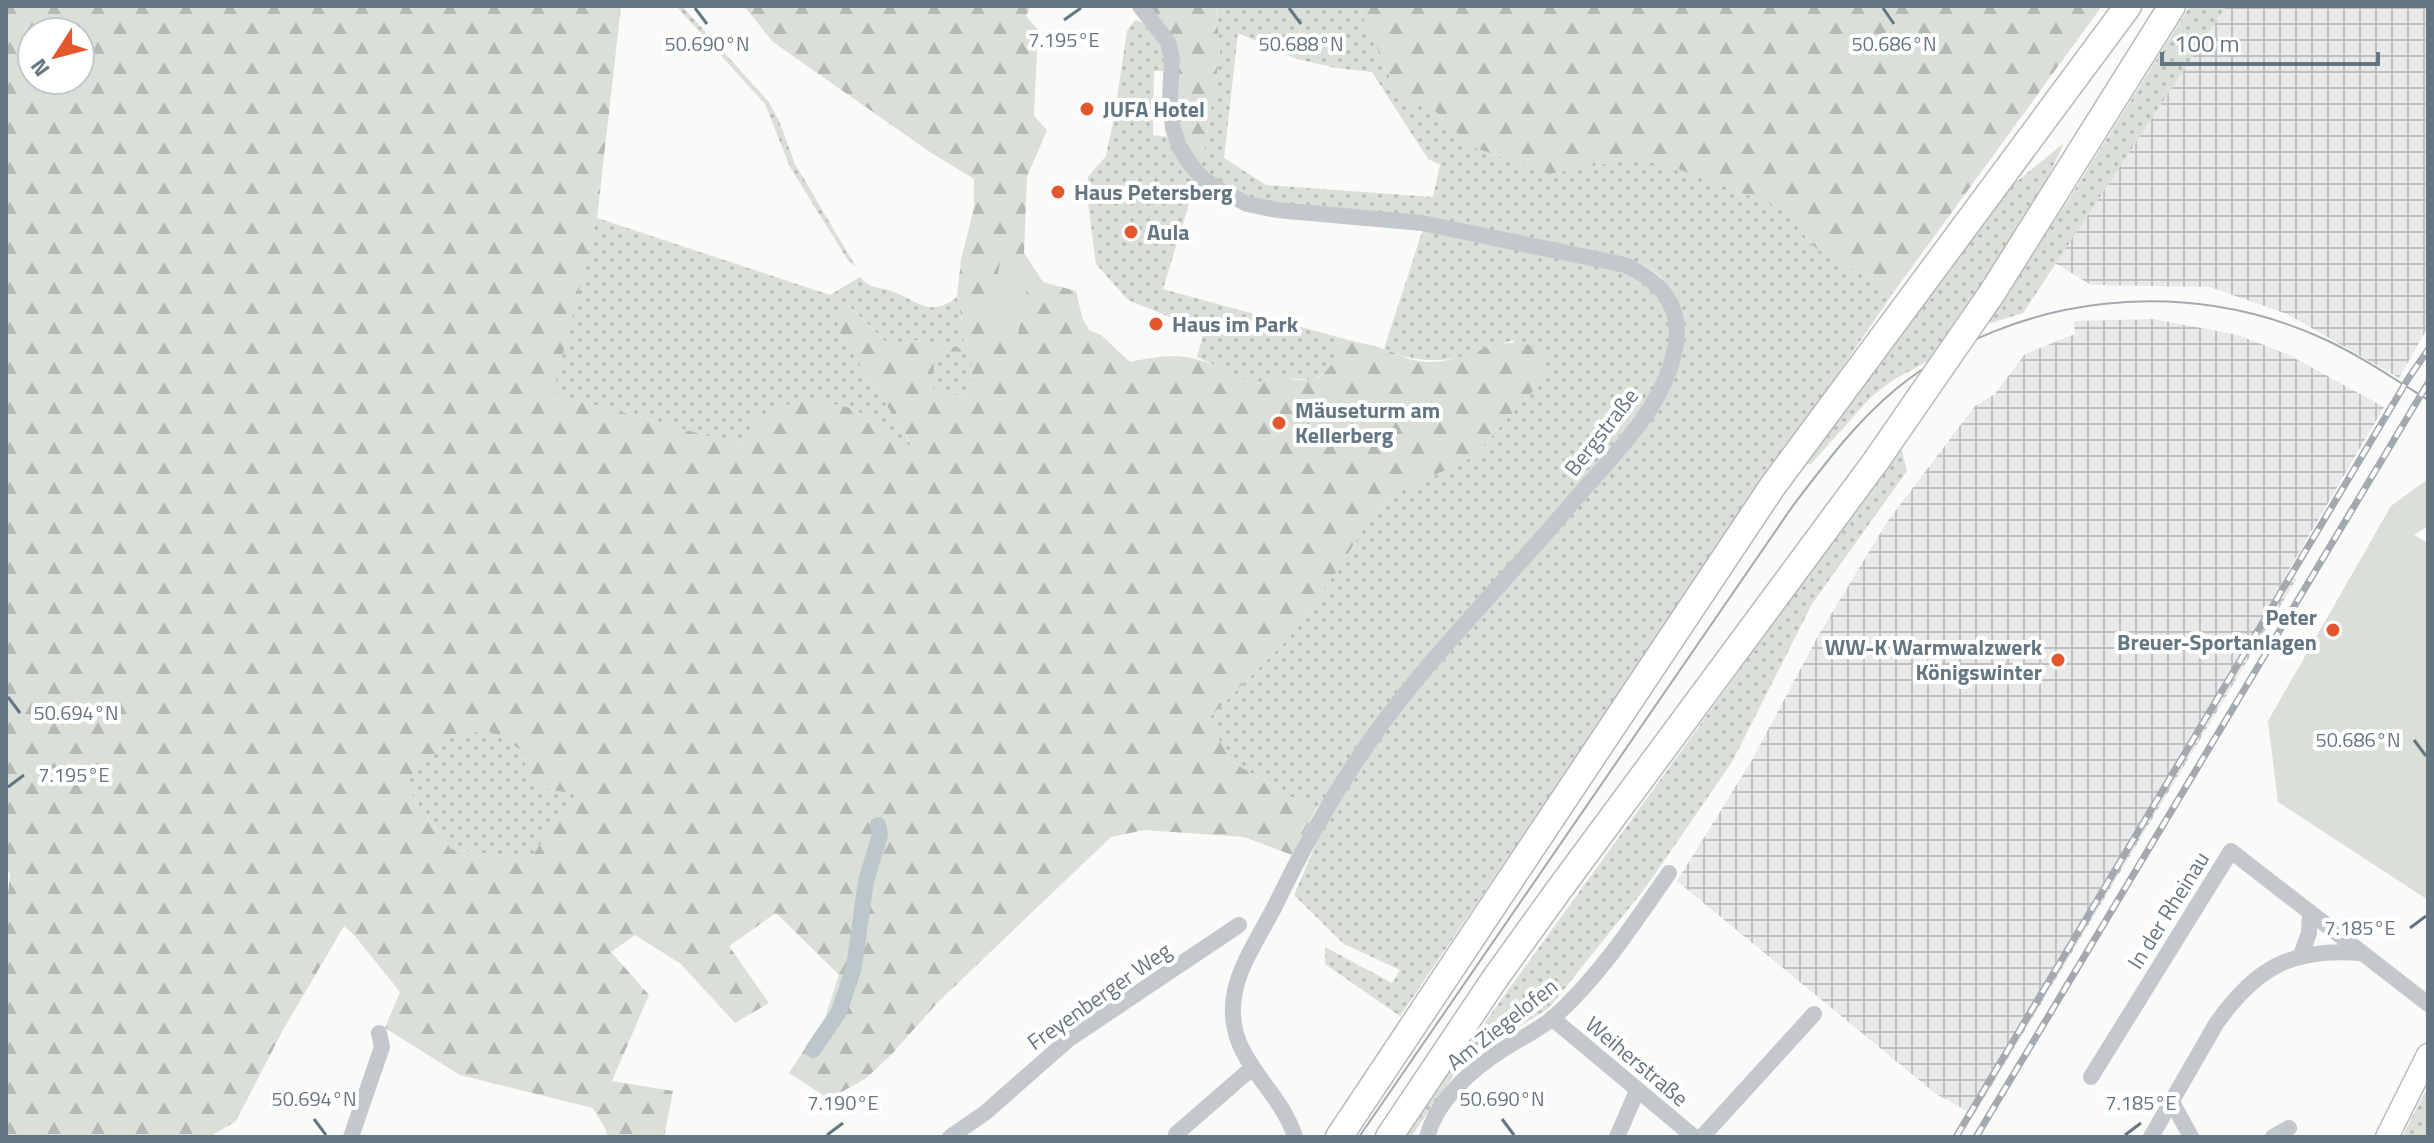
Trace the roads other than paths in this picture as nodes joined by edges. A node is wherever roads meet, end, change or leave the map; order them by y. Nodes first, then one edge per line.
1 (1140, 6) edge
2 (2128, 6) edge
3 (2172, 6) edge
4 (1669, 873) dead end
5 (2310, 912) junction
6 (1239, 925) dead end
7 (2360, 953) junction
8 (2301, 955) junction
9 (2428, 1004) edge
10 (1814, 1014) dead end
11 (1552, 1018) junction
12 (379, 1033) dead end
13 (2428, 1055) edge
14 (1252, 1068) junction
15 (2091, 1077) dead end
16 (1637, 1091) junction
17 (2172, 1102) junction
18 (2289, 1128) dead end
19 (1176, 1134) dead end
20 (351, 1137) edge
21 (950, 1137) edge
22 (1295, 1137) edge
23 (1339, 1137) edge
24 (1389, 1137) edge
25 (1427, 1137) edge
26 (1617, 1137) edge
27 (1694, 1137) edge
28 (1702, 1137) edge
29 (2151, 1137) edge
30 (2191, 1137) edge
31 (2273, 1137) edge
32 (2387, 1137) edge

1 - 14 street, Bergstraße
2 - 23 highway
3 - 24 highway, bridge
4 - 11 street, Am Ziegelofen
5 - 7 street, In der Rheinau
5 - 8 street
5 - 15 street, In der Rheinau
6 - 21 street, Freyenberger Weg
7 - 8 street
7 - 9 street, In der Rheinau
8 - 17 street
10 - 28 street
11 - 16 street, Weiherstraße
11 - 25 street, Am Ziegelofen
12 - 20 street
13 - 32 main road
14 - 19 street
14 - 22 street, Bergstraße
16 - 26 street
16 - 27 street, Weiherstraße
17 - 29 street
17 - 30 street
18 - 31 street

